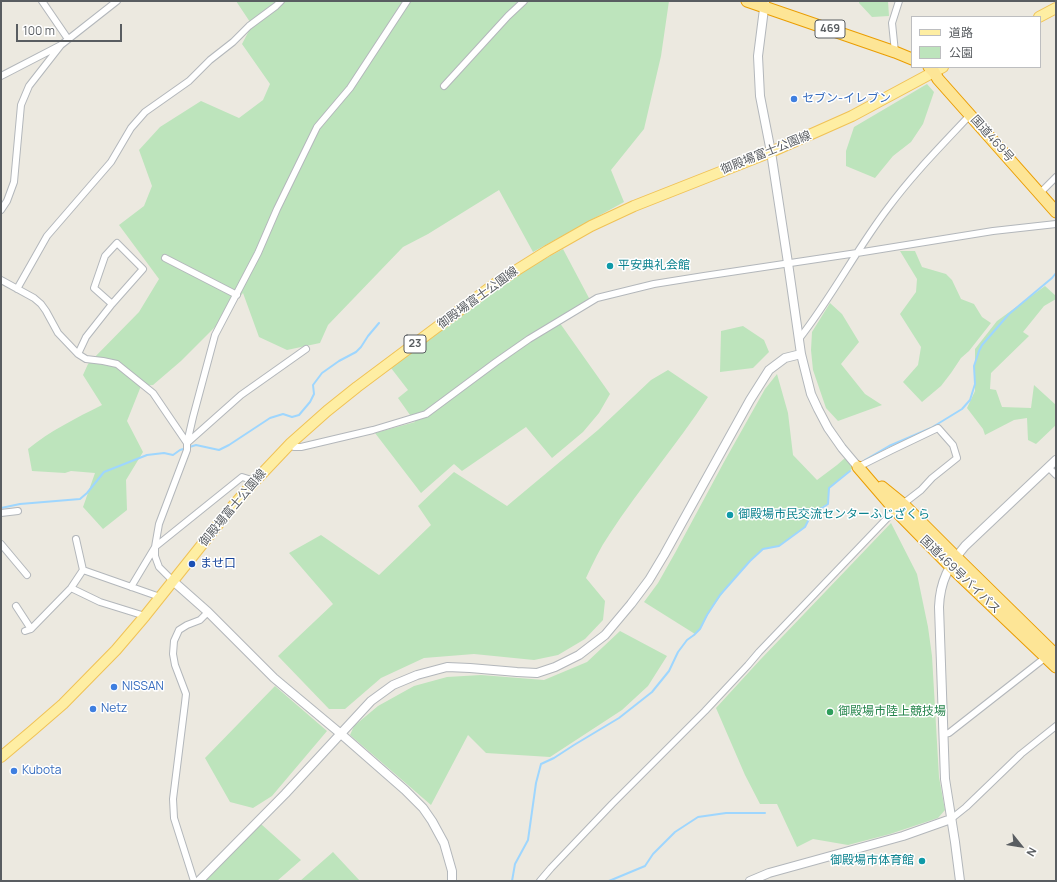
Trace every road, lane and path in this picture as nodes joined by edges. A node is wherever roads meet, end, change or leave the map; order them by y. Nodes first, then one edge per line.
1 (42, 1) edge
2 (117, 1) edge
3 (281, 1) edge
4 (407, 1) edge
5 (524, 1) edge
6 (747, 1) edge
7 (899, 1) edge
8 (764, 4) edge
9 (1056, 8) edge
10 (1041, 16) edge
11 (68, 39) junction
12 (61, 45) junction
13 (895, 52) junction
14 (911, 59) edge
15 (935, 69) edge
16 (1, 76) edge
17 (444, 86) dead end
18 (970, 114) junction
19 (771, 152) junction
20 (1056, 177) edge
21 (1040, 193) junction
22 (1, 210) edge
23 (1056, 212) edge
24 (1056, 224) edge
25 (858, 253) junction
26 (165, 258) dead end
27 (788, 263) junction
28 (1, 280) edge
29 (17, 289) junction
30 (237, 295) junction
31 (112, 304) junction
32 (799, 339) junction
33 (306, 349) dead end
34 (78, 354) junction
35 (801, 354) junction
36 (187, 443) junction
37 (291, 443) junction
38 (1056, 460) edge
39 (858, 467) junction
40 (1048, 467) junction
41 (1056, 475) edge
42 (254, 481) junction
43 (899, 507) junction
44 (18, 511) dead end
45 (1, 513) edge
46 (76, 539) dead end
47 (1, 544) edge
48 (155, 547) junction
49 (953, 562) junction
50 (82, 570) junction
51 (27, 575) dead end
52 (173, 581) junction
53 (131, 587) junction
54 (71, 588) junction
55 (160, 597) junction
56 (16, 606) dead end
57 (208, 612) junction
58 (145, 616) junction
59 (1051, 656) edge
60 (1056, 667) edge
61 (1056, 726) edge
62 (340, 734) junction
63 (944, 734) junction
64 (1, 757) edge
65 (951, 819) junction
66 (194, 881) edge
67 (200, 881) edge
68 (452, 881) edge
69 (540, 881) edge
70 (750, 881) edge
71 (960, 881) edge

1 - 11 street
2 - 11 street
3 - 29 street
4 - 30 street
5 - 17 street
6 - 8 highway, 469
7 - 13 street
8 - 13 highway, 469
8 - 19 street
9 - 10 main road
11 - 12 street
12 - 16 street
12 - 22 street
13 - 14 highway, 469
15 - 18 highway, 国道469号
15 - 19 main road, 御殿場富士公園線 / 23
18 - 21 highway, 国道469号
18 - 25 street
19 - 27 street
19 - 37 main road, 御殿場富士公園線 / 23
20 - 21 street
21 - 23 highway, 国道469号
24 - 25 street
25 - 27 street
25 - 32 street
26 - 30 street
27 - 32 street
27 - 37 street
28 - 29 street
29 - 34 street
30 - 36 street
31 - 31 street
31 - 34 street
32 - 35 street
33 - 36 street
34 - 36 street
35 - 39 street
35 - 62 street
36 - 48 street
37 - 42 main road, 御殿場富士公園線 / 23
38 - 40 street
39 - 43 highway, 国道469号バイパス
39 - 43 street
40 - 41 street
40 - 49 street
42 - 48 street
42 - 52 main road, 御殿場富士公園線 / 23
43 - 49 highway, 国道469号バイパス
43 - 69 street
44 - 45 street
46 - 50 street
47 - 51 street
48 - 52 street
48 - 53 street
49 - 59 highway, 国道469号バイパス
49 - 63 street
50 - 53 street
50 - 54 street
52 - 55 main road, 御殿場富士公園線 / 23
52 - 57 street
53 - 55 street
54 - 56 street
54 - 58 street
55 - 58 main road, 御殿場富士公園線 / 23
57 - 62 street
57 - 66 street
58 - 64 main road, 御殿場富士公園線 / 23
59 - 60 highway, 国道469号バイパス
59 - 63 street
61 - 65 street
62 - 67 street
62 - 68 street
63 - 65 street
65 - 70 street
65 - 71 street

